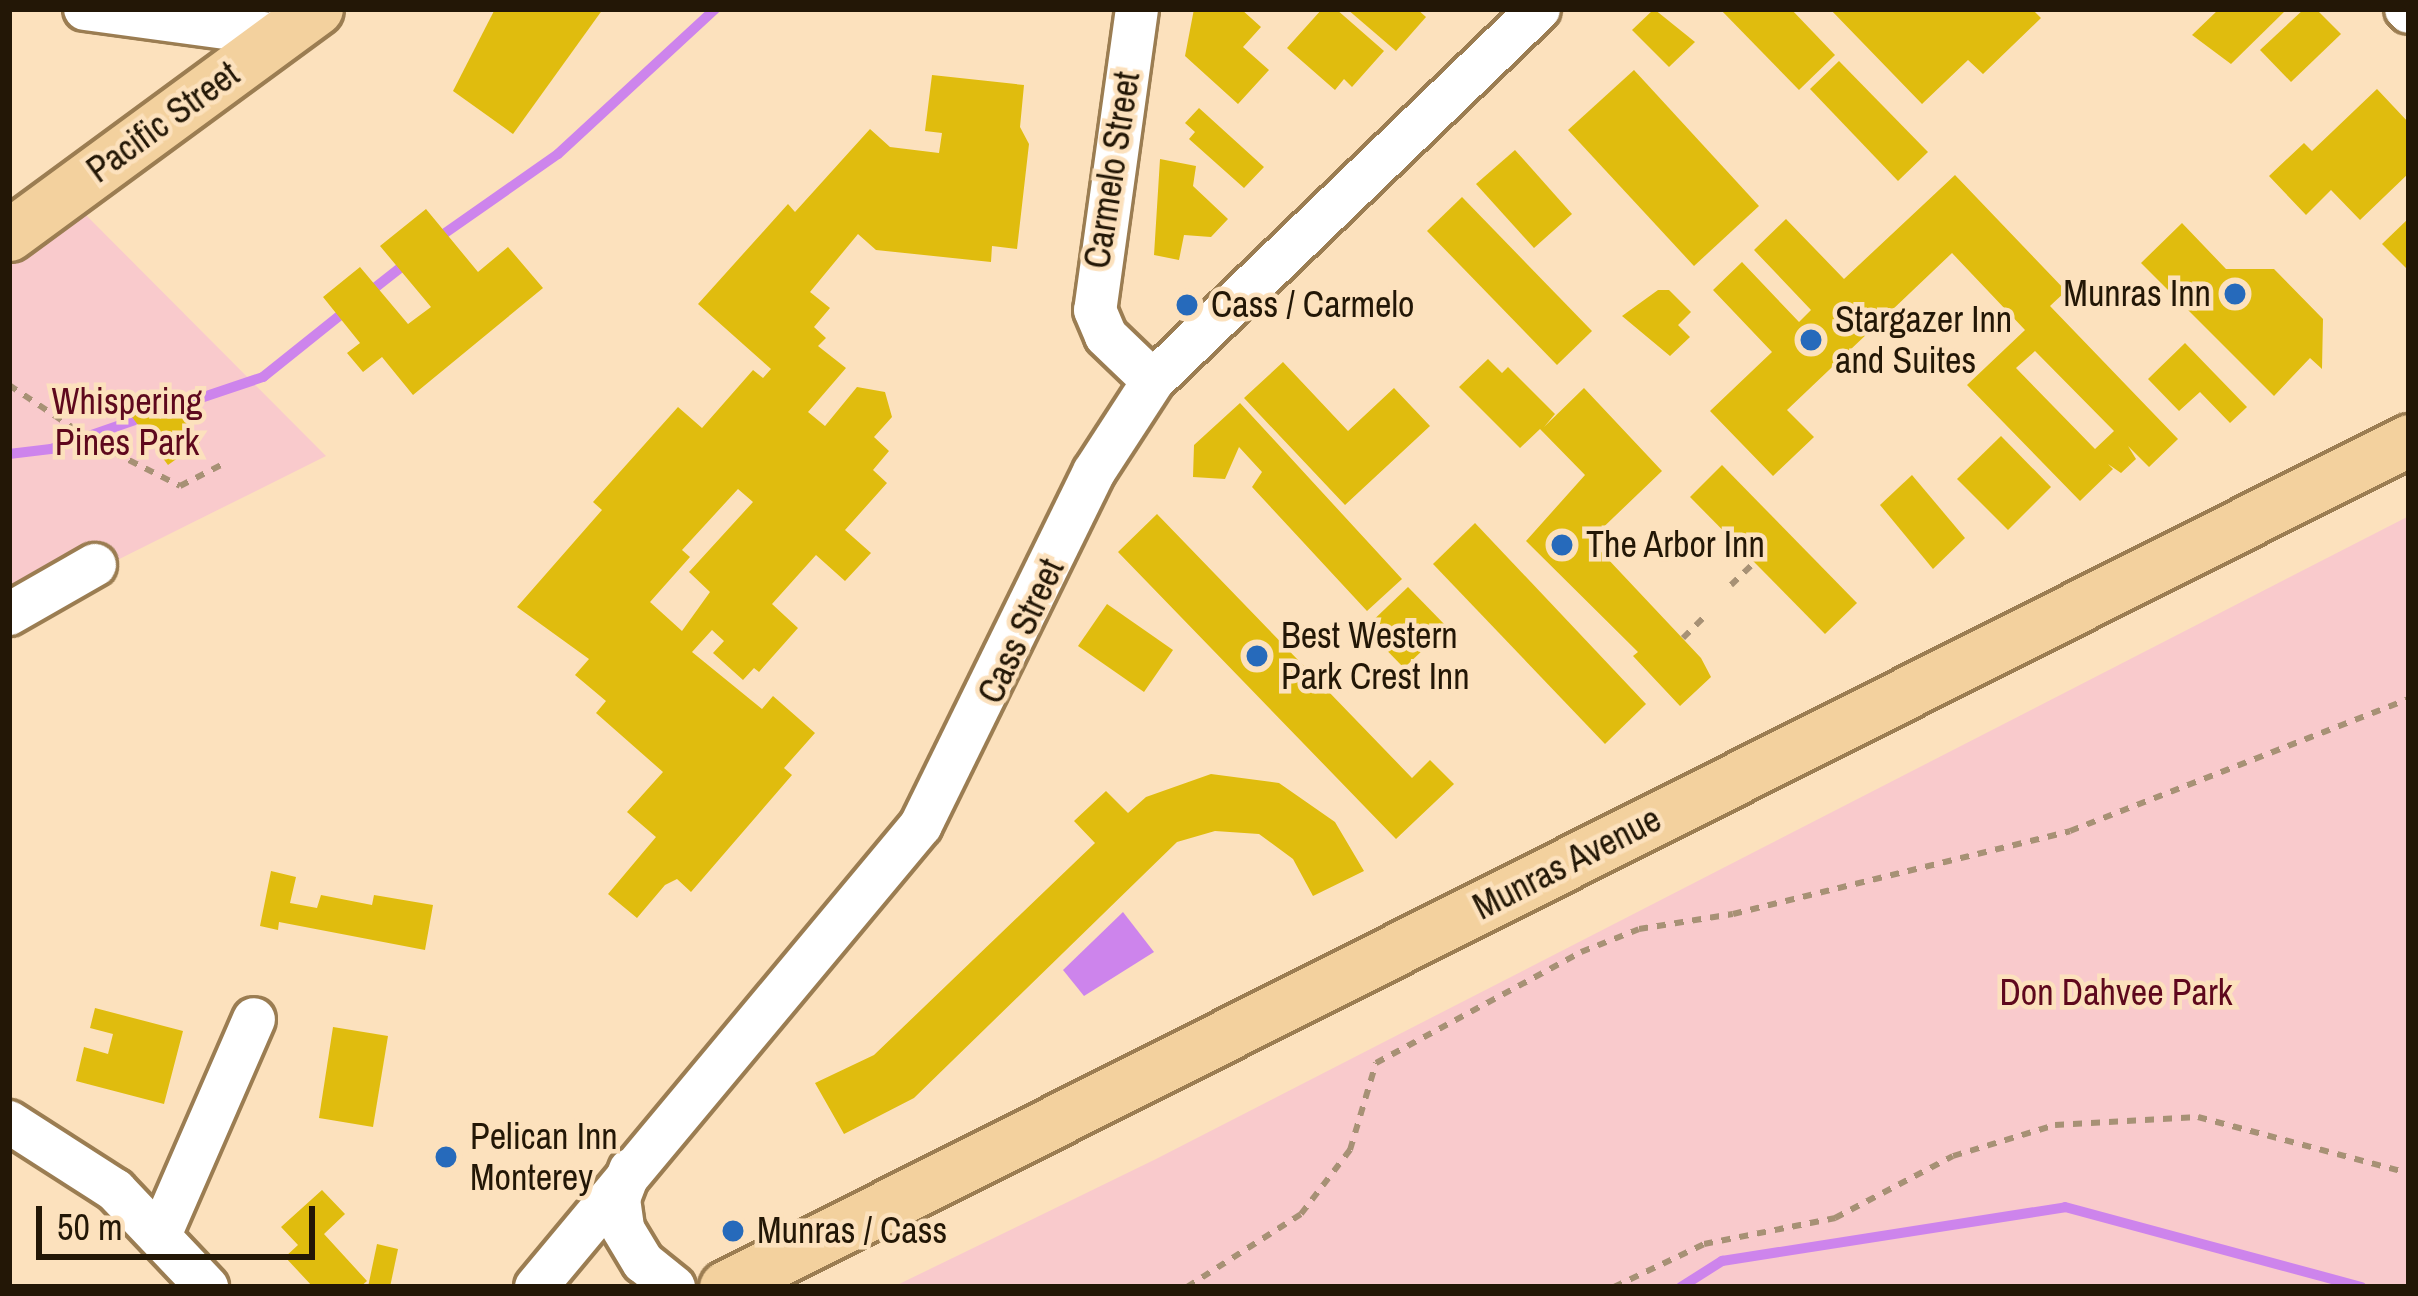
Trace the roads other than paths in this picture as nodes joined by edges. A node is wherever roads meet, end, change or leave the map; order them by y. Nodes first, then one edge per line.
1 (85, 9) edge
2 (1137, 9) edge
3 (1539, 9) edge
4 (298, 18) edge
5 (9, 235) edge
6 (1153, 381) junction
7 (2409, 440) edge
8 (95, 565) dead end
9 (9, 614) edge
10 (254, 1018) dead end
11 (9, 1122) edge
12 (630, 1169) junction
13 (161, 1232) junction
14 (207, 1287) edge
15 (536, 1287) edge
16 (674, 1287) edge
17 (725, 1287) edge

1 - 4 street
2 - 6 street, Carmelo Street
3 - 6 street, Cass Street
4 - 5 main road, Pacific Street
6 - 12 street, Cass Street
7 - 17 main road, Munras Avenue
8 - 9 street
10 - 13 street
11 - 13 street
12 - 15 street, Cass Street
12 - 16 street
13 - 14 street

